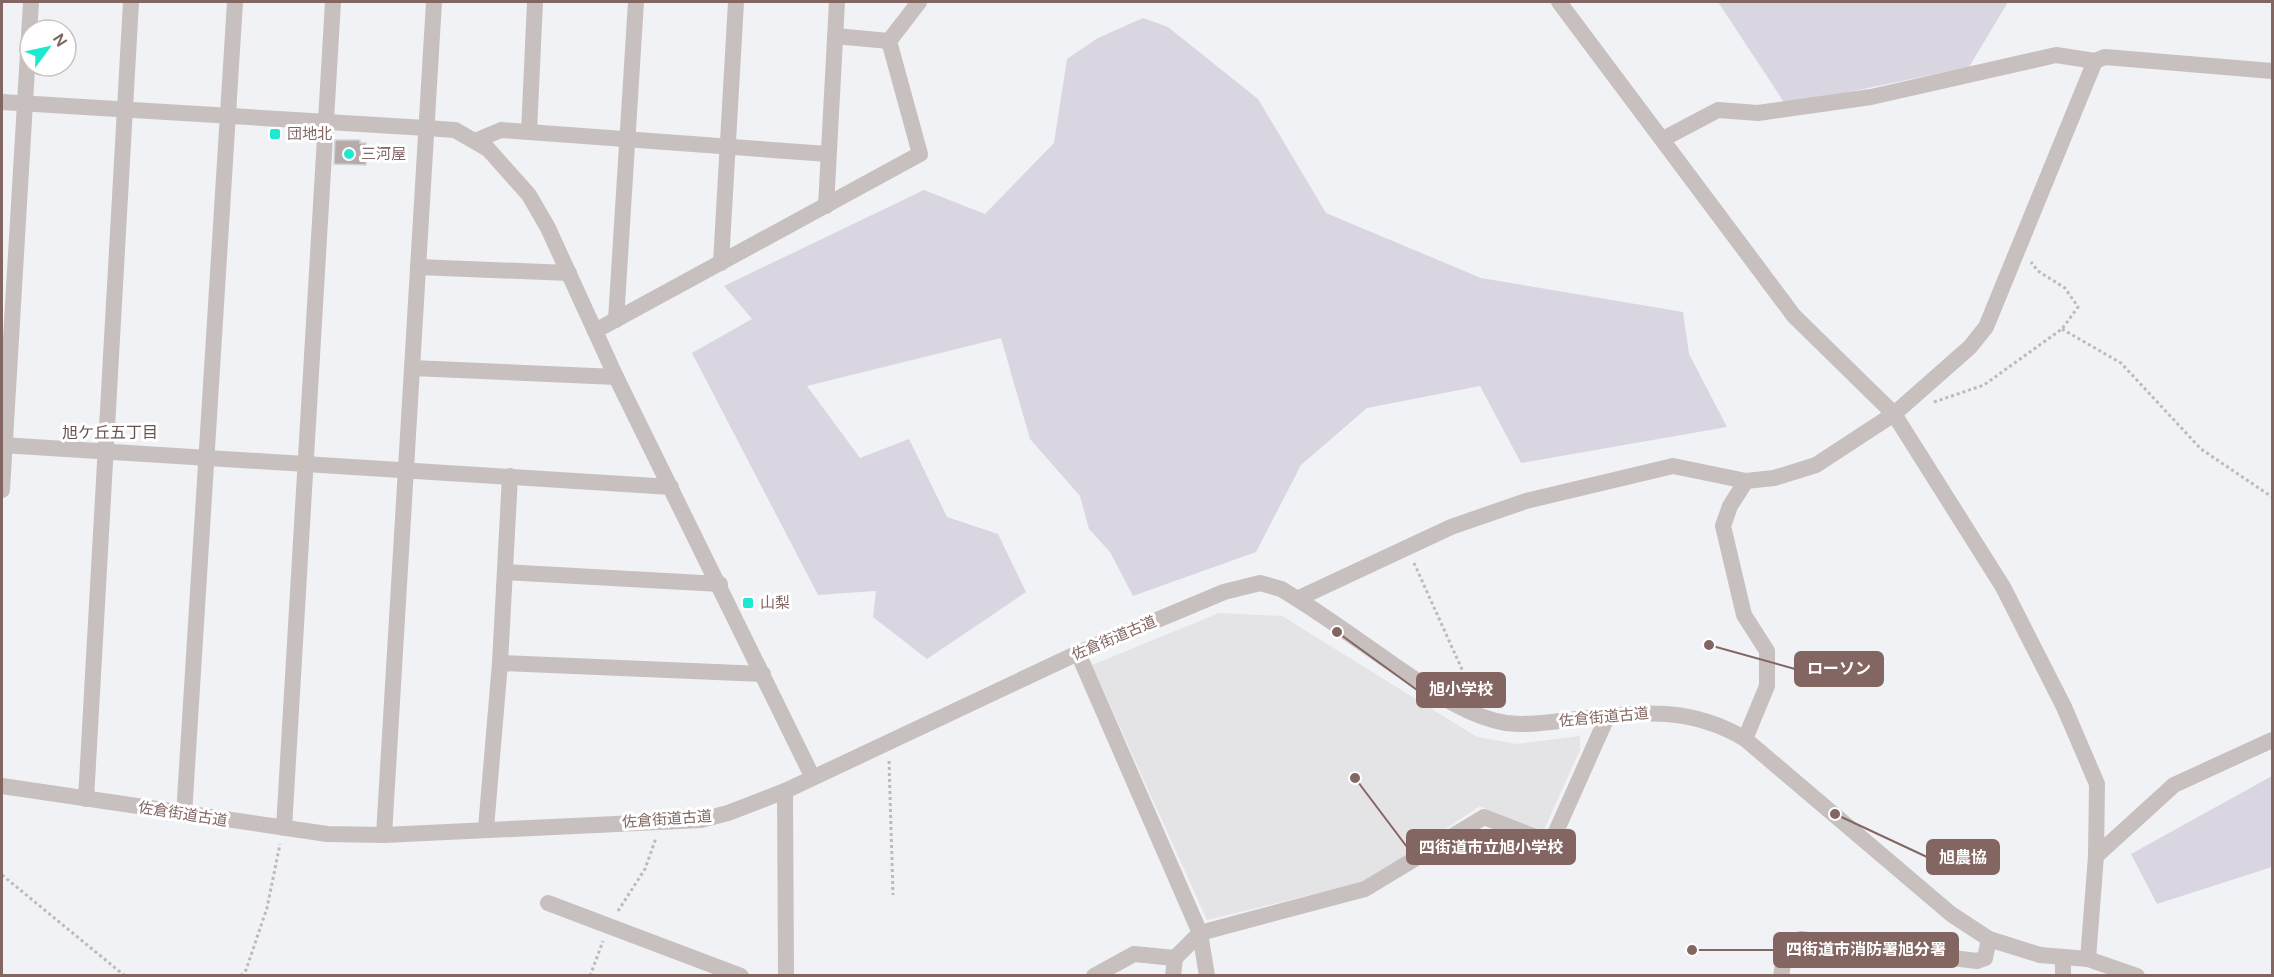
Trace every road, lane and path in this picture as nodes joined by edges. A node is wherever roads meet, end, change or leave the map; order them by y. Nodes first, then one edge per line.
1 (31, 2) edge
2 (131, 2) edge
3 (235, 2) edge
4 (333, 2) edge
5 (434, 2) edge
6 (536, 2) edge
7 (636, 2) edge
8 (736, 2) edge
9 (837, 2) edge
10 (919, 2) edge
11 (1559, 2) edge
12 (835, 36) junction
13 (889, 41) junction
14 (2095, 61) junction
15 (2272, 71) edge
16 (2, 102) edge
17 (24, 104) junction
18 (125, 110) junction
19 (228, 116) junction
20 (325, 122) junction
21 (426, 128) junction
22 (529, 132) junction
23 (627, 139) junction
24 (1662, 139) junction
25 (475, 141) junction
26 (728, 146) junction
27 (828, 154) junction
28 (825, 206) junction
29 (2019, 248) junction
30 (721, 263) junction
31 (418, 267) junction
32 (569, 273) junction
33 (616, 320) junction
34 (2061, 329) junction
35 (595, 331) junction
36 (412, 368) junction
37 (616, 377) junction
38 (1932, 402) dead end
39 (1894, 414) junction
40 (3, 445) edge
41 (106, 452) junction
42 (206, 458) junction
43 (304, 464) junction
44 (406, 470) junction
45 (510, 476) junction
46 (1746, 481) junction
47 (671, 487) junction
48 (2, 490) edge
49 (2272, 497) edge
50 (1407, 548) junction
51 (505, 572) junction
52 (720, 584) junction
53 (1298, 599) junction
54 (1078, 653) junction
55 (500, 663) junction
56 (763, 674) junction
57 (1457, 704) junction
58 (1608, 715) junction
59 (1745, 739) junction
60 (2272, 740) edge
61 (888, 741) junction
62 (812, 776) junction
63 (2, 786) edge
64 (785, 791) junction
65 (86, 799) junction
66 (184, 815) junction
67 (657, 822) junction
68 (284, 828) junction
69 (486, 828) junction
70 (384, 835) junction
71 (2096, 856) junction
72 (2, 875) edge
73 (893, 895) dead end
74 (548, 903) dead end
75 (609, 926) junction
76 (1200, 933) junction
77 (1989, 939) junction
78 (2063, 957) junction
79 (1175, 958) junction
80 (2088, 960) junction
81 (125, 975) edge
82 (241, 975) edge
83 (590, 975) edge
84 (741, 975) edge
85 (786, 975) edge
86 (1094, 975) edge
87 (1173, 975) edge
88 (1208, 975) edge
89 (1781, 975) edge
90 (2063, 975) edge
91 (2137, 975) edge

1 - 17 street
2 - 18 street
3 - 19 street
4 - 20 street
5 - 21 street
6 - 22 street
7 - 23 street
8 - 26 street
9 - 12 street
10 - 13 street
11 - 24 street
12 - 13 street
12 - 27 street
13 - 28 street
14 - 15 street
14 - 24 street
14 - 29 street
16 - 17 street
17 - 18 street
17 - 40 street
18 - 19 street
18 - 41 street
19 - 20 street
19 - 42 street
20 - 21 street
20 - 43 street
21 - 25 street
21 - 31 street
22 - 23 street
22 - 25 street
23 - 26 street
23 - 33 street
24 - 39 street
25 - 32 street
26 - 27 street
26 - 30 street
27 - 28 street
28 - 30 street
29 - 34 path
29 - 39 street
30 - 33 street
31 - 32 street
31 - 36 street
32 - 35 street
33 - 35 street
34 - 38 path
34 - 49 path
35 - 37 street
36 - 37 street
36 - 44 street
37 - 47 street
39 - 46 street
39 - 71 street
40 - 41 street
40 - 48 street
41 - 42 street
41 - 65 street
42 - 43 street
42 - 66 street
43 - 44 street
43 - 68 street
44 - 45 street
44 - 70 street
45 - 47 street
45 - 51 street
46 - 50 street
46 - 59 street
47 - 52 street
50 - 53 street
50 - 57 path
51 - 52 street
51 - 55 street
52 - 56 street
53 - 54 street, 佐倉街道古道
53 - 57 street, 佐倉街道古道
54 - 61 street, 佐倉街道古道
54 - 76 street
55 - 56 street
55 - 69 street
56 - 62 street
57 - 58 street, 佐倉街道古道
58 - 59 street, 佐倉街道古道
58 - 76 street
59 - 77 street, 佐倉街道古道
60 - 71 street
61 - 62 street, 佐倉街道古道
61 - 73 path
62 - 64 street, 佐倉街道古道
63 - 65 street, 佐倉街道古道
64 - 67 street, 佐倉街道古道
64 - 85 street
65 - 66 street, 佐倉街道古道
66 - 68 street, 佐倉街道古道
67 - 69 street, 佐倉街道古道
67 - 75 path
68 - 70 street, 佐倉街道古道
68 - 82 path
69 - 70 street, 佐倉街道古道
71 - 80 street
72 - 81 path
74 - 75 street
75 - 83 path
75 - 84 street
76 - 79 street
76 - 88 street
77 - 78 street, 佐倉街道古道
77 - 89 street
78 - 80 street, 佐倉街道古道
78 - 90 street
79 - 86 street
79 - 87 street
80 - 91 street, 佐倉街道古道

